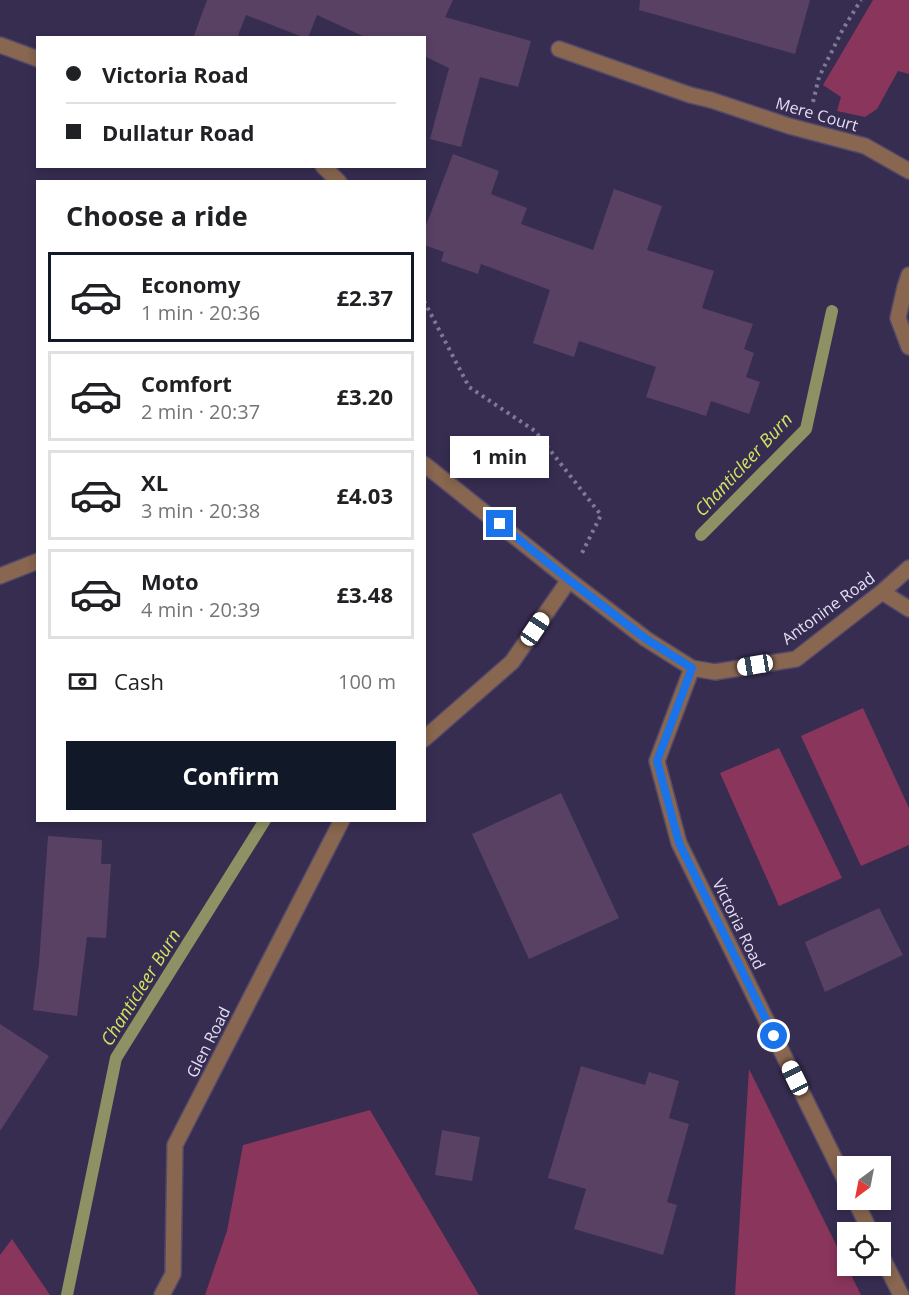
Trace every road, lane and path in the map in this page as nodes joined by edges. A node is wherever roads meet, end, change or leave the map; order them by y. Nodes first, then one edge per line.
1 (861, 0) edge
2 (0, 45) edge
3 (559, 50) dead end
4 (36, 58) edge
5 (805, 130) junction
6 (325, 168) edge
7 (909, 171) edge
8 (337, 180) edge
9 (909, 275) edge
10 (426, 305) edge
11 (909, 347) edge
12 (426, 466) edge
13 (36, 562) edge
14 (909, 568) edge
15 (0, 576) edge
16 (569, 580) junction
17 (882, 592) junction
18 (909, 609) edge
19 (692, 668) junction
20 (426, 737) edge
21 (341, 822) edge
22 (837, 1164) edge
23 (891, 1275) edge
24 (162, 1295) edge
25 (901, 1295) edge

1 - 5 path
2 - 4 street
3 - 5 street, Mere Court
5 - 7 street, Mere Court
6 - 8 street
9 - 11 street
10 - 16 path
12 - 16 street
13 - 15 street
14 - 17 street, Antonine Road
16 - 19 street
16 - 20 street
17 - 18 street
17 - 19 street, Antonine Road
19 - 22 street, Victoria Road
21 - 24 street, Glen Road
23 - 25 street

